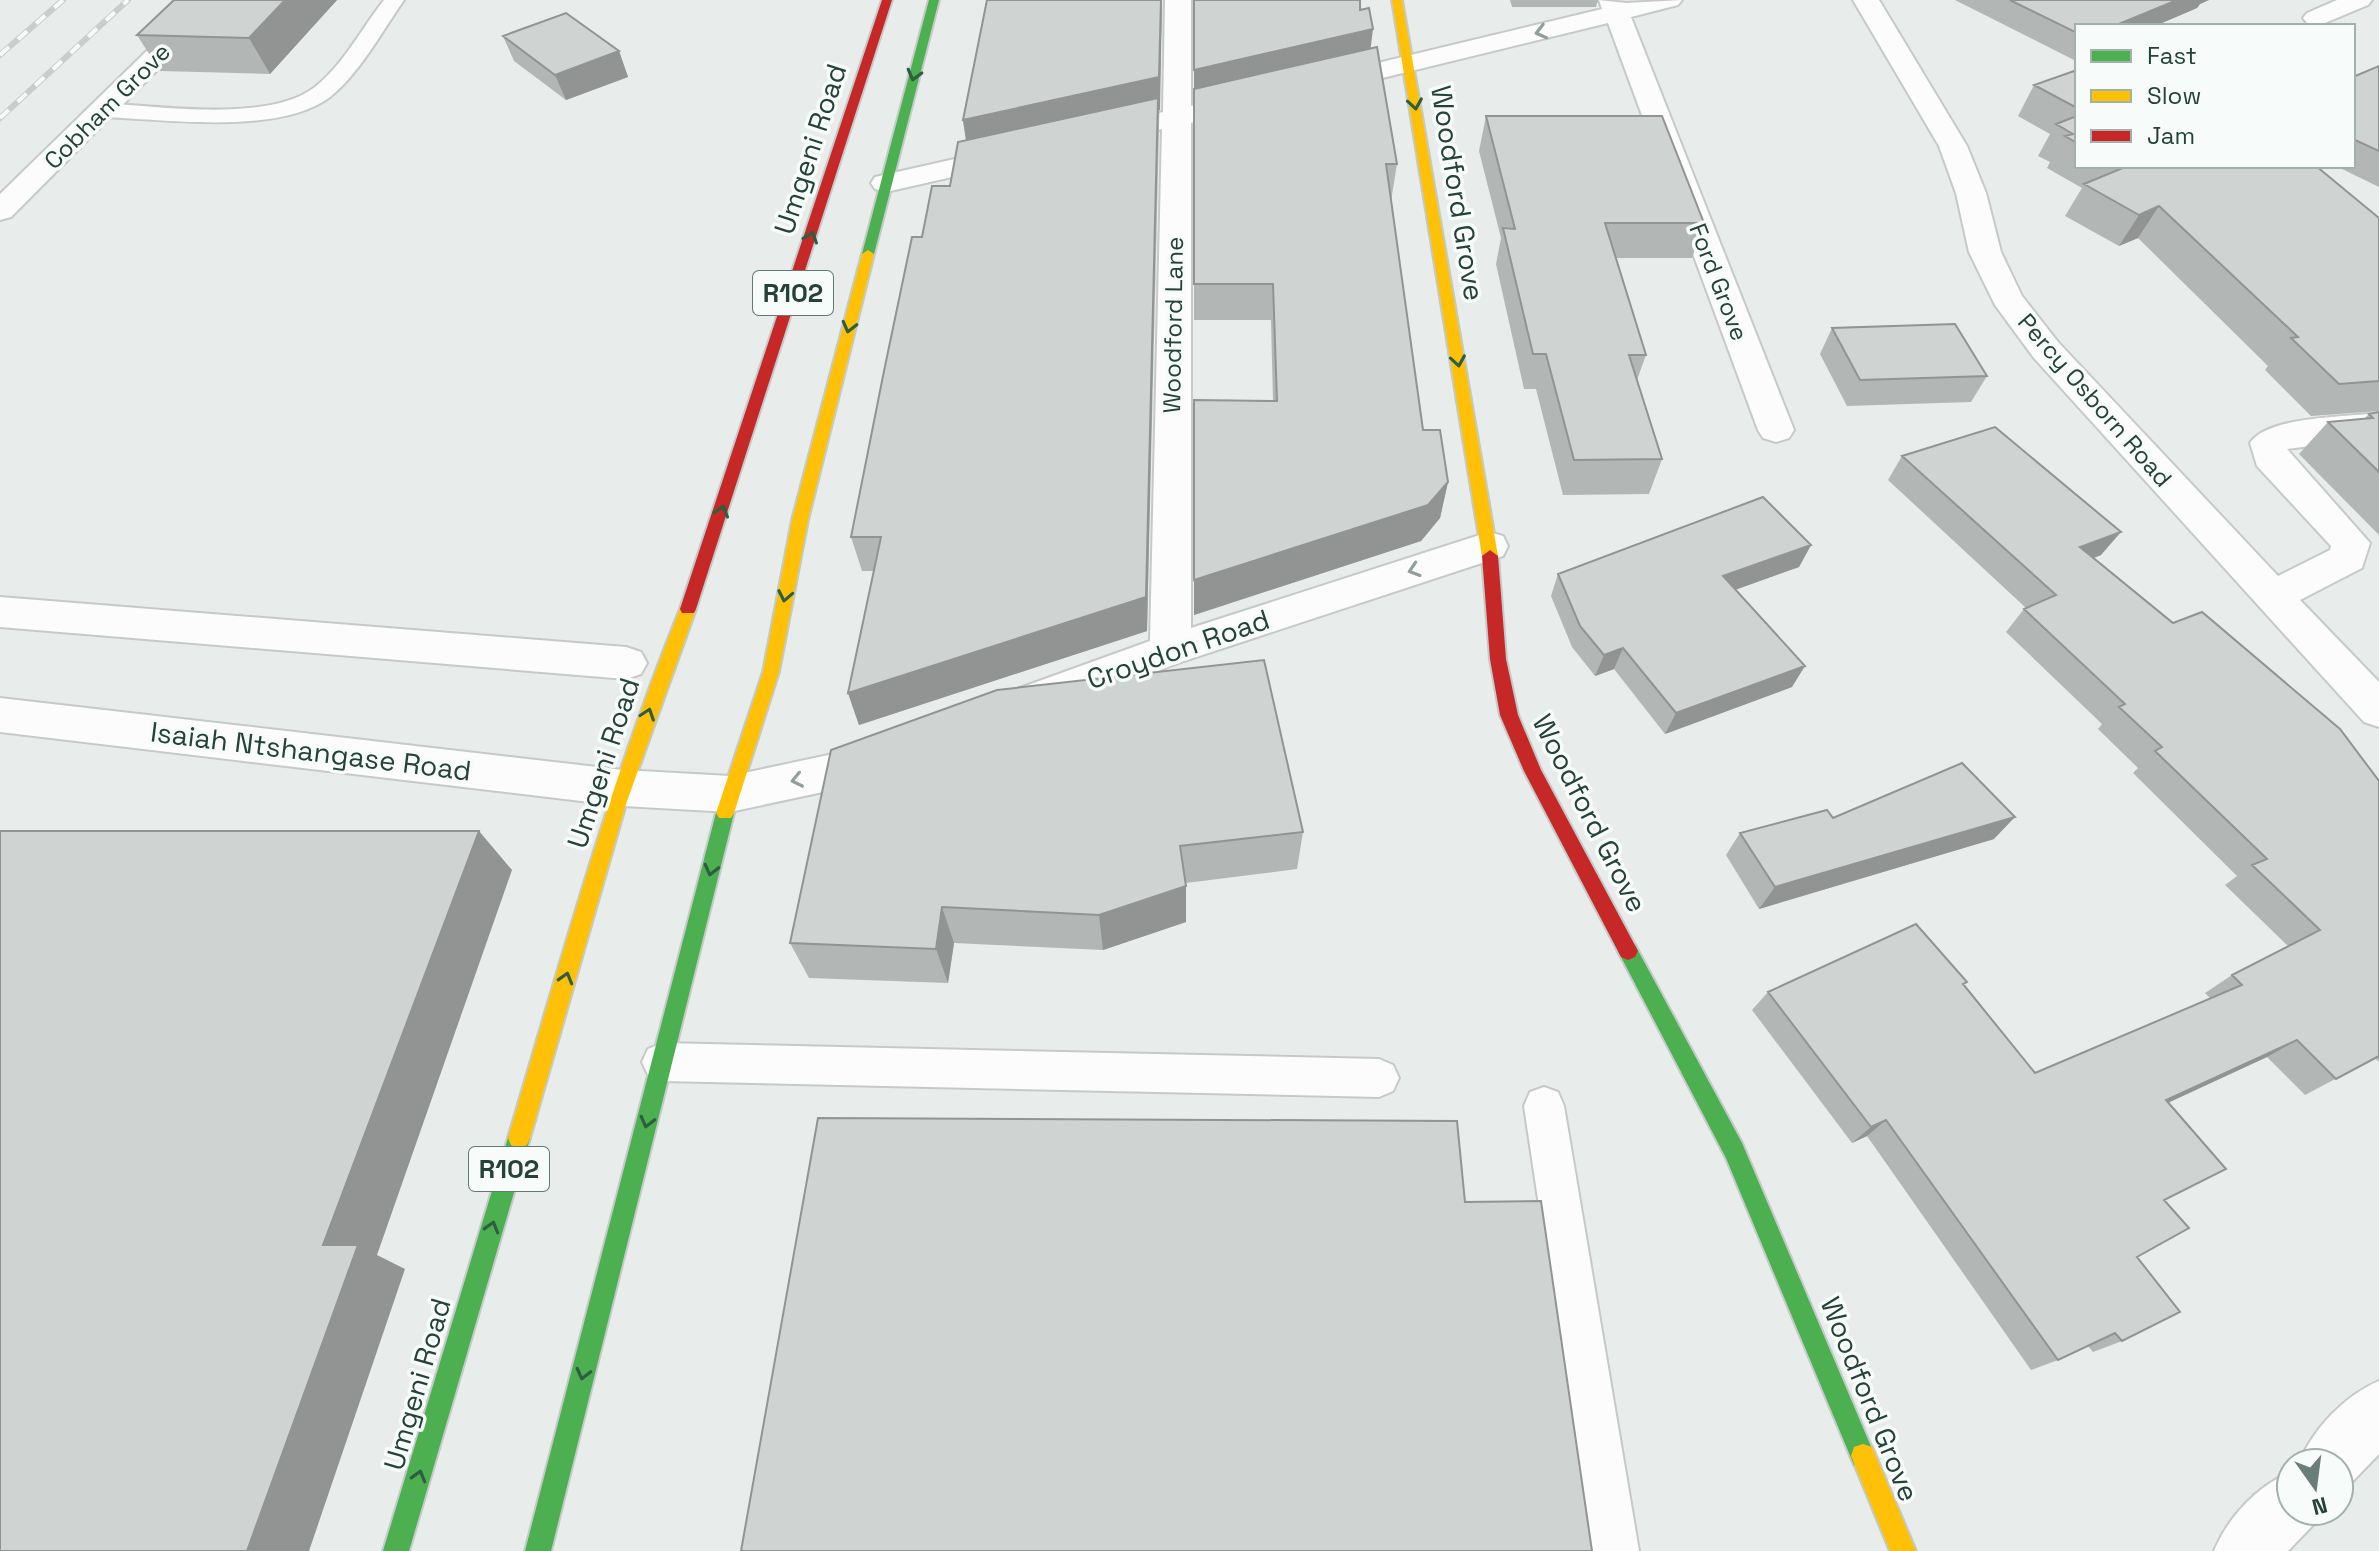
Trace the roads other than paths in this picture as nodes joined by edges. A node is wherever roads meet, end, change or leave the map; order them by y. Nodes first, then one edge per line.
1 (214, 0) edge
2 (394, 0) edge
3 (887, 0) edge
4 (934, 0) edge
5 (1178, 0) edge
6 (1397, 0) edge
7 (1669, 0) edge
8 (1866, 0) edge
9 (2359, 0) edge
10 (1614, 7) edge
11 (2316, 18) dead end
12 (1409, 65) junction
13 (102, 110) junction
14 (1175, 118) junction
15 (1068, 142) edge
16 (1038, 149) edge
17 (886, 183) junction
18 (0, 211) edge
19 (2379, 425) edge
20 (1776, 430) dead end
21 (1489, 546) junction
22 (2273, 596) junction
23 (0, 612) edge
24 (1170, 650) junction
25 (626, 663) dead end
26 (2379, 710) edge
27 (0, 715) edge
28 (991, 716) edge
29 (916, 744) edge
30 (623, 788) junction
31 (730, 794) junction
32 (662, 1062) junction
33 (1379, 1078) dead end
34 (1544, 1106) dead end
35 (2379, 1411) edge
36 (2344, 1447) edge
37 (2275, 1520) edge
38 (396, 1551) edge
39 (538, 1551) edge
40 (1615, 1551) edge
41 (1903, 1551) edge
42 (2245, 1551) edge

1 - 13 street, Cobham Grove
2 - 13 lane
30 -> 3 main road, Umgeni Road / R102
4 -> 17 main road, R102
5 - 14 street, Woodford Lane
6 - 12 main road, Woodford Grove
7 - 10 street
8 - 22 street, Percy Osborn Road
9 - 11 street
10 -> 12 street
10 - 20 street, Ford Grove
12 - 14 street
12 -> 21 main road, Woodford Grove
13 - 18 street, Cobham Grove
14 - 15 street
14 - 24 street, Woodford Lane
16 - 17 street
17 -> 31 main road, R102
19 - 22 street
21 -> 24 street, Croydon Road
21 - 41 main road, Woodford Grove
22 - 26 street, Percy Osborn Road
23 - 25 street
24 - 28 street, Croydon Road
27 - 30 street, Isaiah Ntshangase Road
29 -> 31 street
30 - 31 street, Isaiah Ntshangase Road
38 -> 30 main road, Umgeni Road / R102
31 -> 32 main road, R102
32 - 33 lane
32 -> 39 main road, R102
34 - 40 lane
35 - 36 street
37 - 42 street

